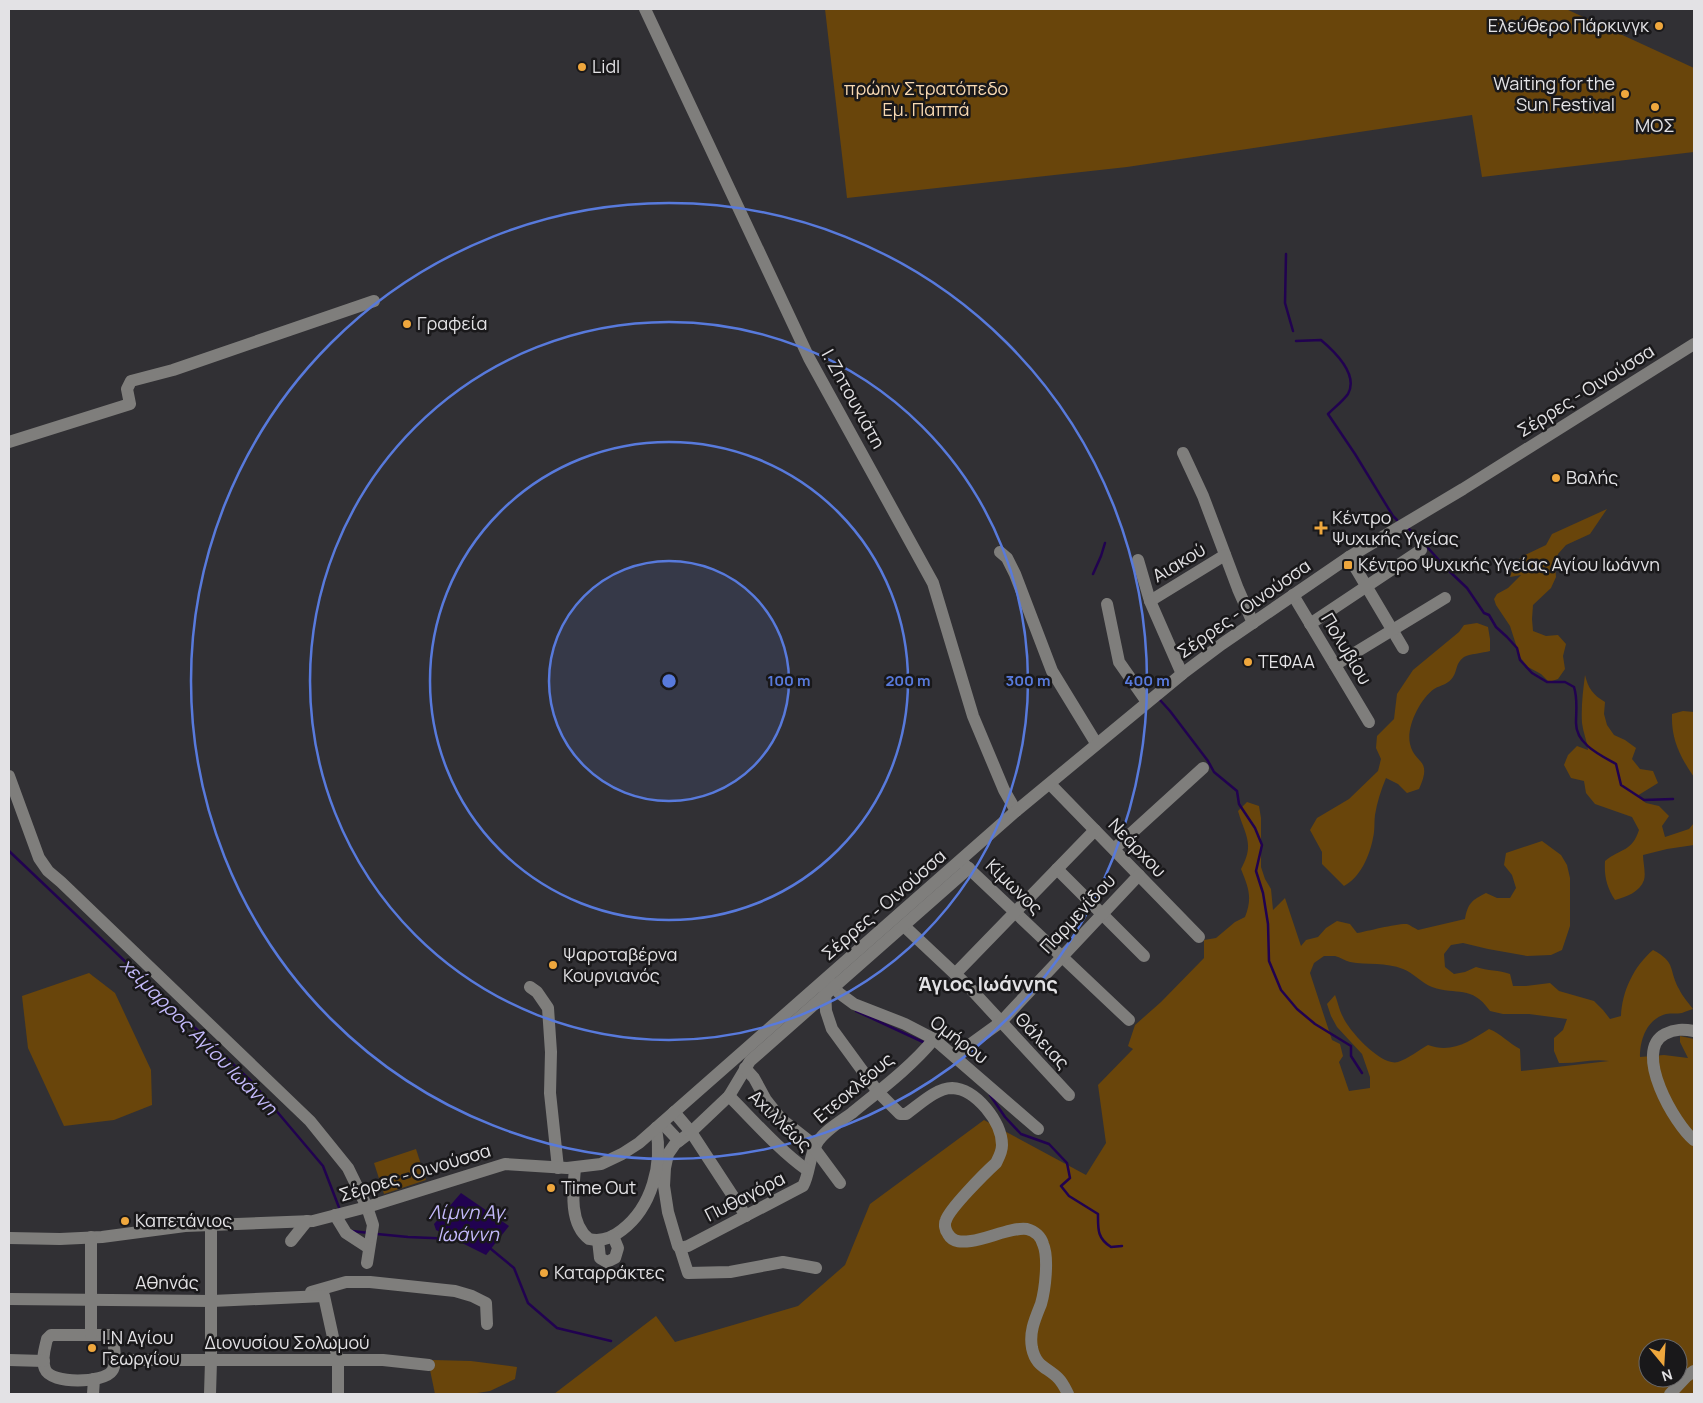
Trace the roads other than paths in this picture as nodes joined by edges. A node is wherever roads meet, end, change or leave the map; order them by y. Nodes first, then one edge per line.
1 (645, 9) edge
2 (374, 301) dead end
3 (1694, 344) edge
4 (9, 442) edge
5 (1183, 453) dead end
6 (1421, 550) dead end
7 (1000, 552) dead end
8 (1225, 555) junction
9 (1349, 557) junction
10 (1138, 560) dead end
11 (1367, 586) junction
12 (1293, 595) junction
13 (1445, 598) dead end
14 (1150, 601) junction
15 (1106, 604) dead end
16 (1253, 623) junction
17 (1310, 624) junction
18 (1392, 630) junction
19 (1403, 648) dead end
20 (1335, 665) junction
21 (1182, 674) junction
22 (1147, 702) junction
23 (1369, 722) dead end
24 (1096, 744) junction
25 (1203, 768) dead end
26 (9, 776) edge
27 (1050, 784) junction
28 (1016, 811) junction
29 (1097, 812) dead end
30 (1091, 826) junction
31 (1114, 849) junction
32 (965, 865) junction
33 (1057, 869) junction
34 (1139, 875) junction
35 (1015, 912) junction
36 (1103, 915) junction
37 (904, 926) junction
38 (1199, 937) dead end
39 (1144, 956) dead end
40 (1062, 957) junction
41 (955, 974) junction
42 (830, 982) junction
43 (530, 987) dead end
44 (824, 996) junction
45 (1129, 1020) dead end
46 (1001, 1022) junction
47 (1694, 1031) edge
48 (934, 1039) junction
49 (954, 1056) junction
50 (745, 1068) junction
51 (878, 1092) junction
52 (1070, 1095) dead end
53 (730, 1096) junction
54 (674, 1112) junction
55 (659, 1126) junction
56 (1038, 1130) dead end
57 (691, 1132) junction
58 (1694, 1140) edge
59 (679, 1141) junction
60 (815, 1148) junction
61 (558, 1168) junction
62 (575, 1168) junction
63 (807, 1170) junction
64 (840, 1183) dead end
65 (367, 1207) junction
66 (335, 1215) junction
67 (746, 1216) junction
68 (312, 1221) junction
69 (211, 1226) junction
70 (613, 1236) junction
71 (91, 1237) junction
72 (9, 1238) edge
73 (371, 1238) junction
74 (598, 1240) junction
75 (291, 1241) dead end
76 (684, 1247) junction
77 (367, 1264) dead end
78 (816, 1268) dead end
79 (294, 1297) junction
80 (9, 1299) edge
81 (92, 1300) junction
82 (212, 1300) junction
83 (487, 1324) dead end
84 (91, 1335) junction
85 (9, 1360) edge
86 (114, 1360) junction
87 (338, 1360) junction
88 (44, 1361) junction
89 (211, 1361) junction
90 (429, 1365) dead end
91 (1694, 1371) edge
92 (94, 1380) junction
93 (93, 1394) edge
94 (210, 1394) edge
95 (338, 1394) edge
96 (1068, 1394) edge
97 (1670, 1394) edge

1 - 28 street, Ι. Ζητουνιάτη
2 - 4 street
3 - 9 street, Σέρρες - Οινούσσα
5 - 8 street
6 - 11 street
7 - 24 street
8 - 14 street, Αιακού
8 - 16 street
9 - 11 street
9 - 12 street, Σέρρες - Οινούσσα
10 - 14 street
11 - 17 street
11 - 18 street
12 - 16 street, Σέρρες - Οινούσσα
12 - 17 street, Πολυβίου
13 - 18 street
14 - 21 street
15 - 22 street
16 - 21 street, Σέρρες - Οινούσσα
17 - 20 street, Πολυβίου
18 - 19 street
18 - 20 street
20 - 23 street, Πολυβίου
21 - 22 street, Σέρρες - Οινούσσα
22 - 24 street, Σέρρες - Οινούσσα
24 - 27 street, Σέρρες - Οινούσσα
25 - 31 street
26 - 65 street
27 - 28 street, Σέρρες - Οινούσσα
27 - 30 street, Νεάρχου
28 - 32 street, Σέρρες - Οινούσσα
29 - 30 street
30 - 31 street, Νεάρχου
30 - 33 street
31 - 34 street, Νεάρχου
32 - 35 street, Κίμωνος
32 - 37 street
32 - 42 street, Σέρρες - Οινούσσα
33 - 35 street
33 - 36 street
34 - 36 street, Παρμενίδου
34 - 38 street, Νεάρχου
35 - 40 street, Κίμωνος
35 - 41 street
36 - 39 street
36 - 40 street, Παρμενίδου
37 - 41 street, Θάλειας
37 - 42 street
40 - 45 street, Κίμωνος
40 - 46 street, Παρμενίδου
41 - 46 street, Θάλειας
42 - 44 street
42 - 48 street, Ομήρου
42 - 54 street, Σέρρες - Οινούσσα
43 - 61 street
44 - 50 street
44 - 51 street
46 - 49 street, Παρμενίδου
46 - 52 street, Θάλειας
47 - 58 street
48 - 49 street, Ομήρου
48 - 51 street, Ετεοκλέους
49 - 56 street, Ομήρου
50 - 53 street
50 - 60 street
51 - 60 street, Ετεοκλέους
51 - 96 street
53 - 57 street
53 - 63 street, Αχιλλέως
54 - 55 street, Σέρρες - Οινούσσα
54 - 57 street
55 - 59 street
55 - 62 street, Σέρρες - Οινούσσα
55 - 70 street
57 - 59 street
57 - 67 street
59 - 76 street
60 - 63 street, Ετεοκλέους
60 - 64 street
61 - 62 street, Σέρρες - Οινούσσα
61 - 65 street, Σέρρες - Οινούσσα
62 - 74 street
63 - 67 street, Πυθαγόρα
65 - 66 street, Σέρρες - Οινούσσα
65 - 73 street
66 - 68 street, Σέρρες - Οινούσσα
66 - 73 street
67 - 76 street, Πυθαγόρα
68 - 69 street, Σέρρες - Οινούσσα
68 - 75 street
69 - 71 street, Σέρρες - Οινούσσα
69 - 82 street
70 - 74 street
70 - 74 street
71 - 72 street, Σέρρες - Οινούσσα
71 - 81 street
73 - 77 street
76 - 78 street
79 - 82 street, Αθηνάς
79 - 83 street
79 - 87 street, Αθηνάς
80 - 81 street, Αθηνάς
81 - 82 street, Αθηνάς
81 - 84 street
82 - 89 street
84 - 86 street
84 - 88 street
85 - 88 street
86 - 89 street, Διονυσίου Σολωμού
86 - 92 street
87 - 89 street, Διονυσίου Σολωμού
87 - 90 street, Διονυσίου Σολωμού
87 - 95 street
88 - 92 street
89 - 94 street
91 - 97 street
92 - 93 street

